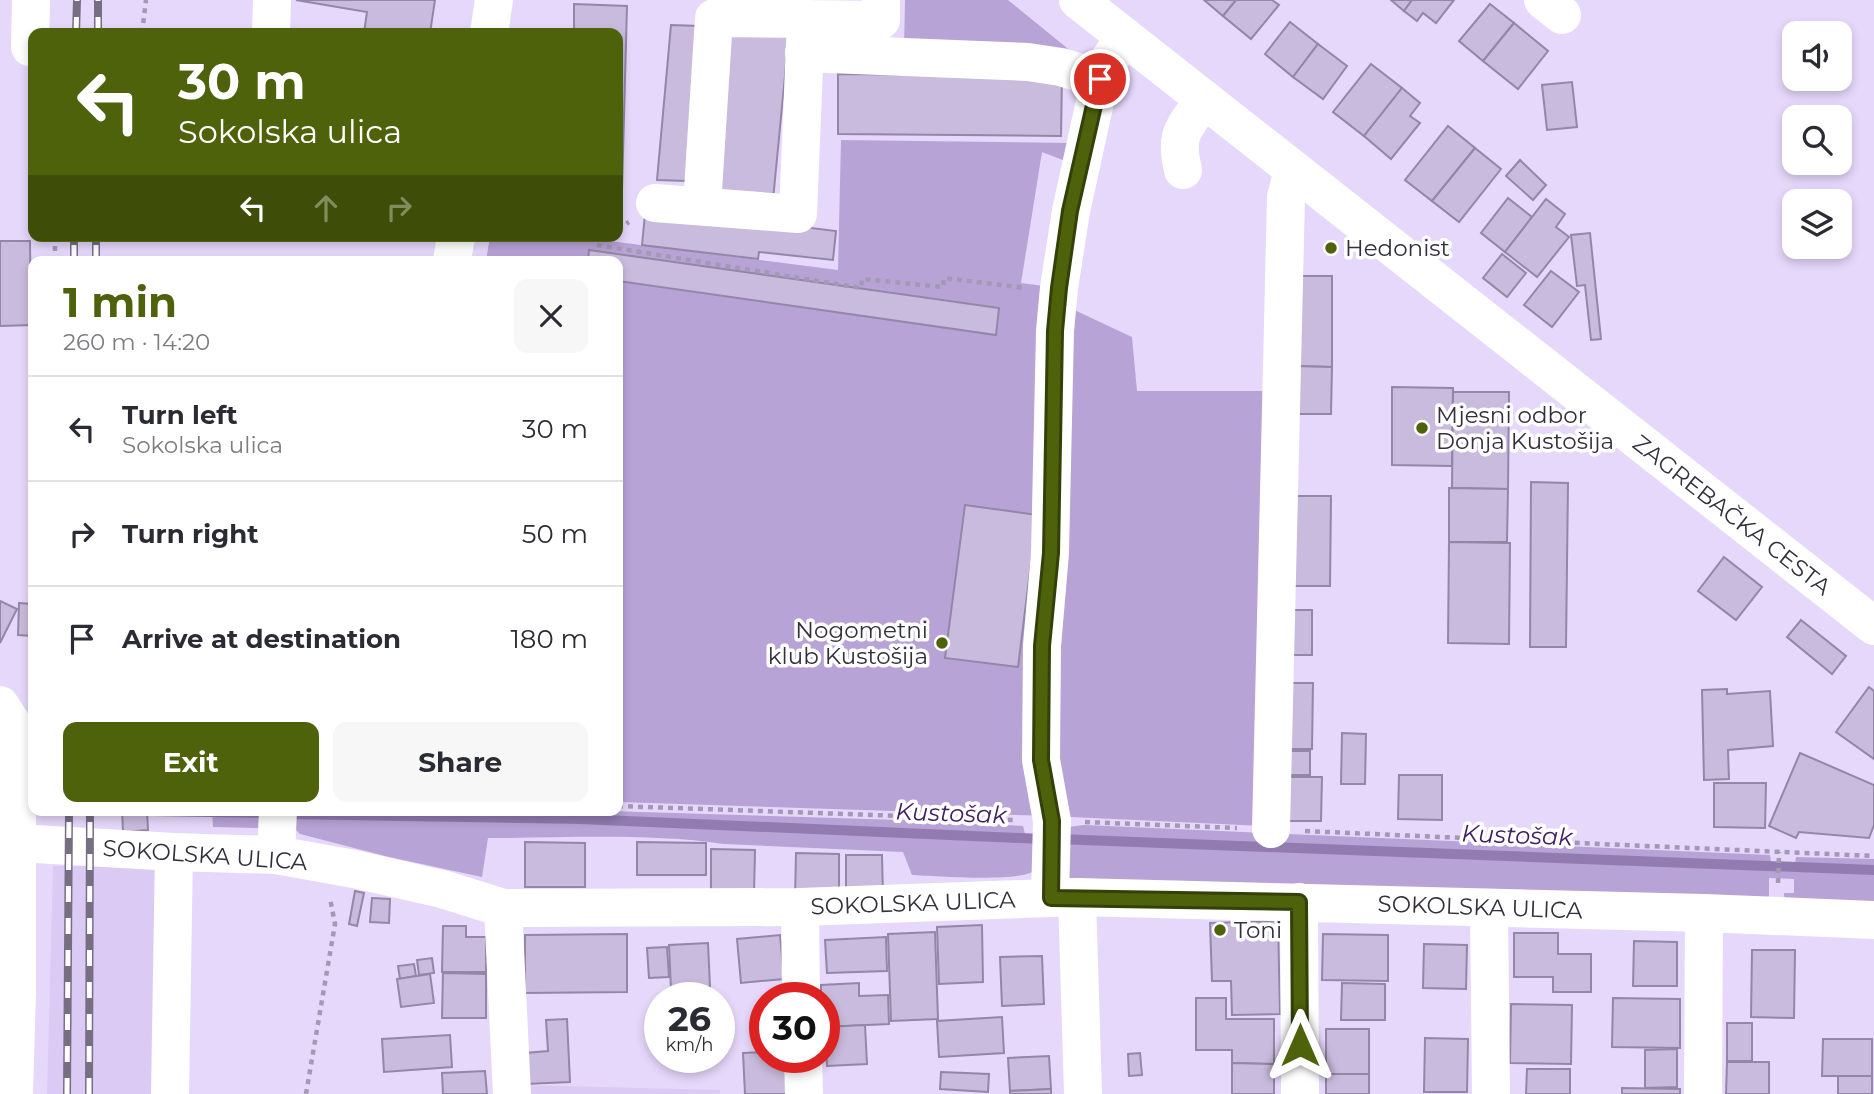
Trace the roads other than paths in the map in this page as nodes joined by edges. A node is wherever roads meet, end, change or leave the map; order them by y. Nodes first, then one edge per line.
1 (31, 0) edge
2 (272, 0) edge
3 (494, 0) edge
4 (881, 0) edge
5 (1078, 0) edge
6 (30, 28) edge
7 (271, 28) edge
8 (490, 28) edge
9 (805, 36) junction
10 (1125, 37) junction
11 (1100, 79) junction
12 (1204, 99) junction
13 (1182, 170) dead end
14 (1293, 171) junction
15 (655, 203) dead end
16 (702, 206) junction
17 (1874, 626) edge
18 (0, 705) edge
19 (13, 828) edge
20 (1271, 829) road end
21 (277, 832) edge
22 (174, 852) junction
23 (1064, 897) junction
24 (1299, 902) junction
25 (800, 906) junction
26 (503, 908) junction
27 (1489, 908) junction
28 (1704, 913) junction
29 (1874, 920) edge
30 (9, 971) edge
31 (801, 982) edge
32 (803, 1073) edge
33 (14, 1094) edge
34 (170, 1094) edge
35 (512, 1094) edge
36 (804, 1094) edge
37 (1083, 1094) edge
38 (1300, 1094) edge
39 (1491, 1094) edge
40 (1703, 1094) edge

1 - 6 street
2 - 7 street
3 - 8 street
4 - 9 street
5 - 10 street, ZAGREBAČKA CESTA
9 - 11 street
9 - 16 street
9 - 16 street
10 - 11 street
10 - 12 street, ZAGREBAČKA CESTA
11 - 23 street
12 - 13 street
12 - 14 street, ZAGREBAČKA CESTA
14 - 17 street, ZAGREBAČKA CESTA
14 - 20 street
15 - 16 street
18 - 19 street
19 - 22 street, SOKOLSKA ULICA
19 - 30 street
21 - 22 street, SOKOLSKA ULICA
21 - 26 street, SOKOLSKA ULICA
22 - 34 street
23 - 24 street, SOKOLSKA ULICA
23 - 25 street, SOKOLSKA ULICA
23 - 37 street
24 - 27 street, SOKOLSKA ULICA
24 - 38 street
25 - 26 street, SOKOLSKA ULICA
25 - 31 street
26 - 35 street
27 - 28 street, SOKOLSKA ULICA
27 - 39 street
28 - 29 street, SOKOLSKA ULICA
28 - 40 street
30 - 33 street
32 - 36 street

